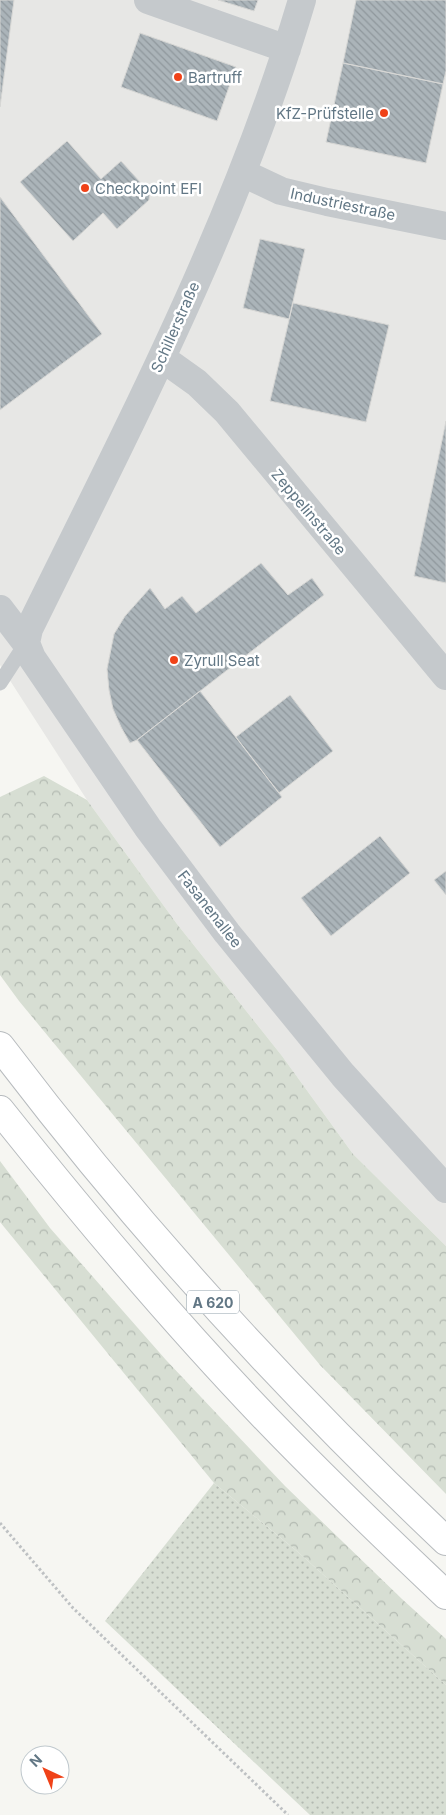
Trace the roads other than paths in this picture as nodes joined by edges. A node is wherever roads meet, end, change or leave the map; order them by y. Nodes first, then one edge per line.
1 (148, 0) edge
2 (302, 0) edge
3 (287, 49) junction
4 (243, 173) junction
5 (446, 226) edge
6 (162, 358) junction
7 (0, 610) edge
8 (26, 643) junction
9 (446, 676) edge
10 (0, 684) edge
11 (0, 1046) edge
12 (0, 1110) edge
13 (446, 1189) edge
14 (446, 1541) edge
15 (446, 1595) edge

1 - 3 street
2 - 3 street, Schillerstraße
3 - 4 street, Schillerstraße
4 - 5 street, Industriestraße
4 - 6 street, Schillerstraße
6 - 8 street, Schillerstraße
6 - 9 street, Zeppelinstraße
7 - 8 street, Fasanenallee
8 - 10 lane
8 - 13 street, Fasanenallee
11 - 14 highway, A 620
12 - 15 highway, A 620

